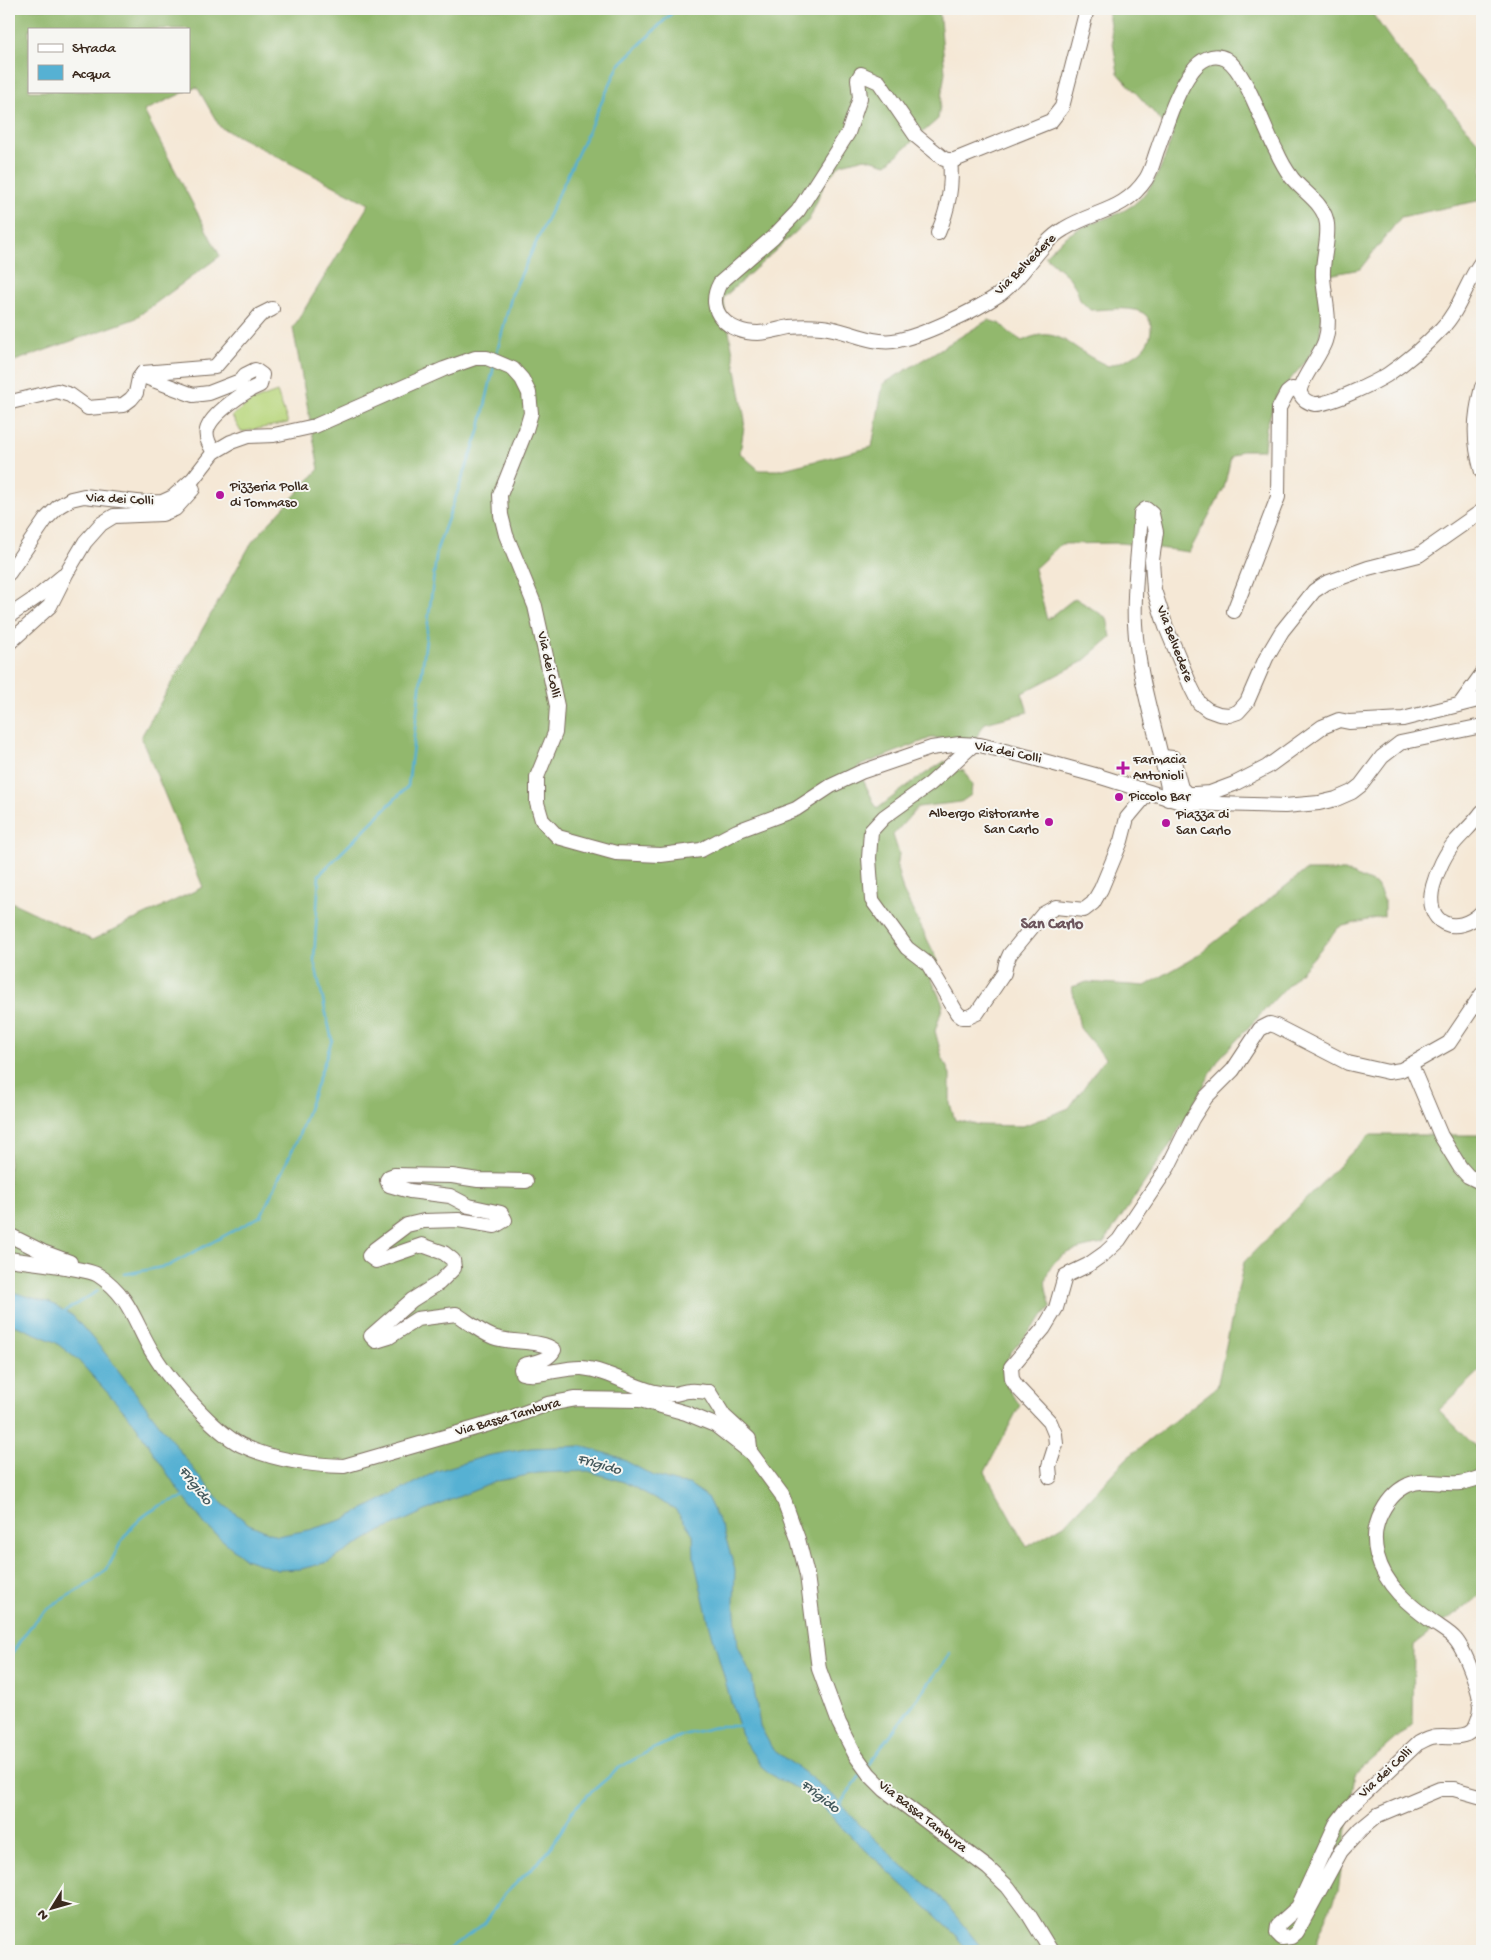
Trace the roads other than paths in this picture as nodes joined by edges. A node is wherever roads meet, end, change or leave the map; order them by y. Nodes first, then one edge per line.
1 (1087, 9) edge
2 (950, 160) junction
3 (938, 234) dead end
4 (1482, 261) edge
5 (272, 309) dead end
6 (143, 373) junction
7 (1482, 387) edge
8 (1300, 390) junction
9 (11, 402) dead end
10 (218, 450) junction
11 (1482, 472) edge
12 (1482, 512) edge
13 (9, 573) edge
14 (66, 574) junction
15 (1234, 611) dead end
16 (9, 616) edge
17 (9, 643) edge
18 (1482, 674) edge
19 (1482, 699) edge
20 (1461, 703) junction
21 (1482, 726) edge
22 (974, 744) junction
23 (1163, 757) junction
24 (1148, 793) junction
25 (1168, 799) junction
26 (1482, 812) edge
27 (1482, 912) edge
28 (1482, 994) edge
29 (1411, 1065) junction
30 (526, 1181) dead end
31 (1482, 1183) edge
32 (9, 1235) edge
33 (9, 1259) edge
34 (97, 1274) junction
35 (751, 1453) junction
36 (1050, 1477) dead end
37 (1482, 1477) edge
38 (1482, 1797) edge
39 (1051, 1951) edge

1 - 2 street
2 - 3 street
2 - 8 street, Via Belvedere
4 - 8 street
5 - 6 street
6 - 9 street
6 - 10 street
7 - 11 street
8 - 15 street
10 - 13 street, Via dei Colli
10 - 14 street
10 - 22 street, Via dei Colli
12 - 23 street, Via Belvedere
14 - 16 street
14 - 17 street
18 - 20 street
19 - 20 street
20 - 23 street
21 - 25 street, Via dei Colli
22 - 24 street, Via dei Colli
22 - 24 street
23 - 25 street, Via Belvedere
24 - 25 street, Via dei Colli
26 - 27 street
28 - 29 street
29 - 31 street
29 - 36 street
30 - 35 street
32 - 34 street
33 - 34 street
34 - 35 street, Via Bassa Tambura
35 - 39 street, Via Bassa Tambura
37 - 38 street, Via dei Colli

